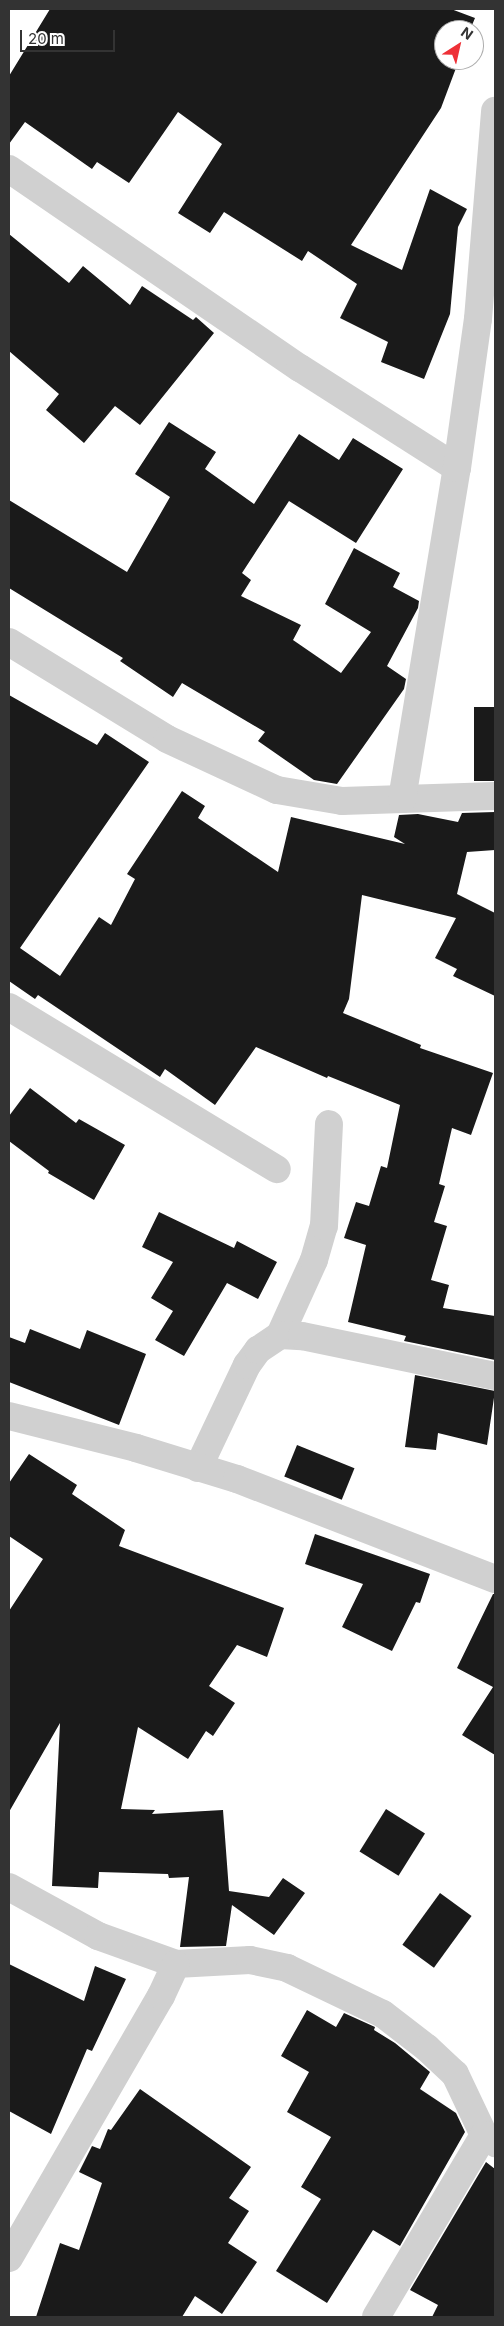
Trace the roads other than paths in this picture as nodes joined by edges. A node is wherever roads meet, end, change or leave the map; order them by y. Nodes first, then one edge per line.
1 (495, 111) edge
2 (9, 169) edge
3 (457, 468) junction
4 (9, 642) edge
5 (495, 796) edge
6 (402, 799) junction
7 (9, 1007) edge
8 (329, 1124) dead end
9 (277, 1169) dead end
10 (280, 1335) junction
11 (495, 1376) edge
12 (9, 1416) edge
13 (198, 1468) junction
14 (495, 1579) edge
15 (9, 1888) edge
16 (176, 1964) junction
17 (490, 2139) edge
18 (9, 2258) edge
19 (376, 2317) edge

1 - 3 street
2 - 3 street
3 - 6 street
4 - 6 street
5 - 6 street
7 - 9 street
8 - 10 street
10 - 11 street
10 - 13 street
12 - 13 street
13 - 14 street
15 - 16 street
16 - 17 street
16 - 18 street
17 - 19 street

